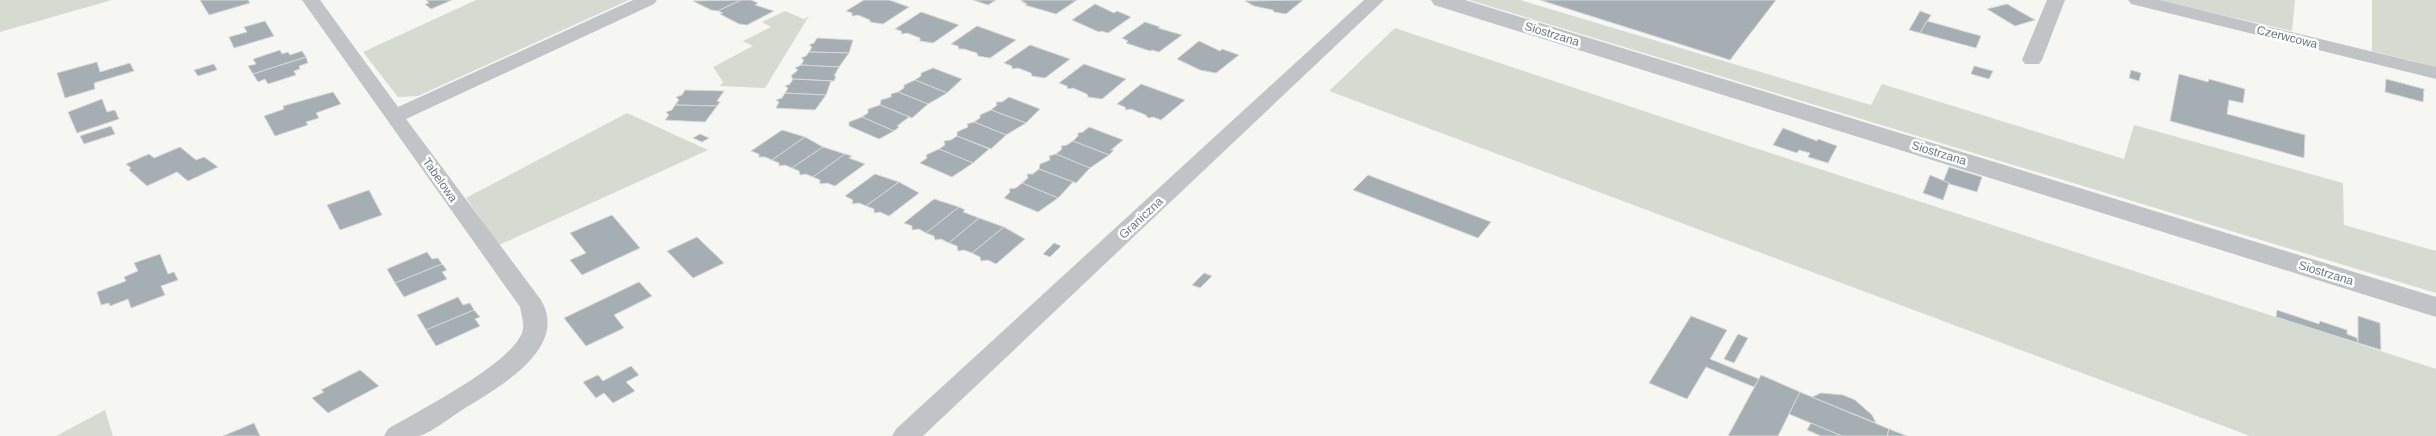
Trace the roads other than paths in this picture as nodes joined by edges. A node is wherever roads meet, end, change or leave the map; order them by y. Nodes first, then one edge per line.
1 (311, 0) edge
2 (648, 0) edge
3 (1375, 0) edge
4 (1442, 0) edge
5 (2056, 0) edge
6 (2137, 0) edge
7 (2032, 60) dead end
8 (2436, 73) edge
9 (395, 116) junction
10 (2436, 307) edge
11 (398, 436) edge
12 (906, 436) edge

1 - 9 street, Tabelowa
2 - 9 street
3 - 12 street, Graniczna
4 - 10 street, Siostrzana
5 - 7 street
6 - 8 street, Czerwcowa
9 - 11 street, Tabelowa

